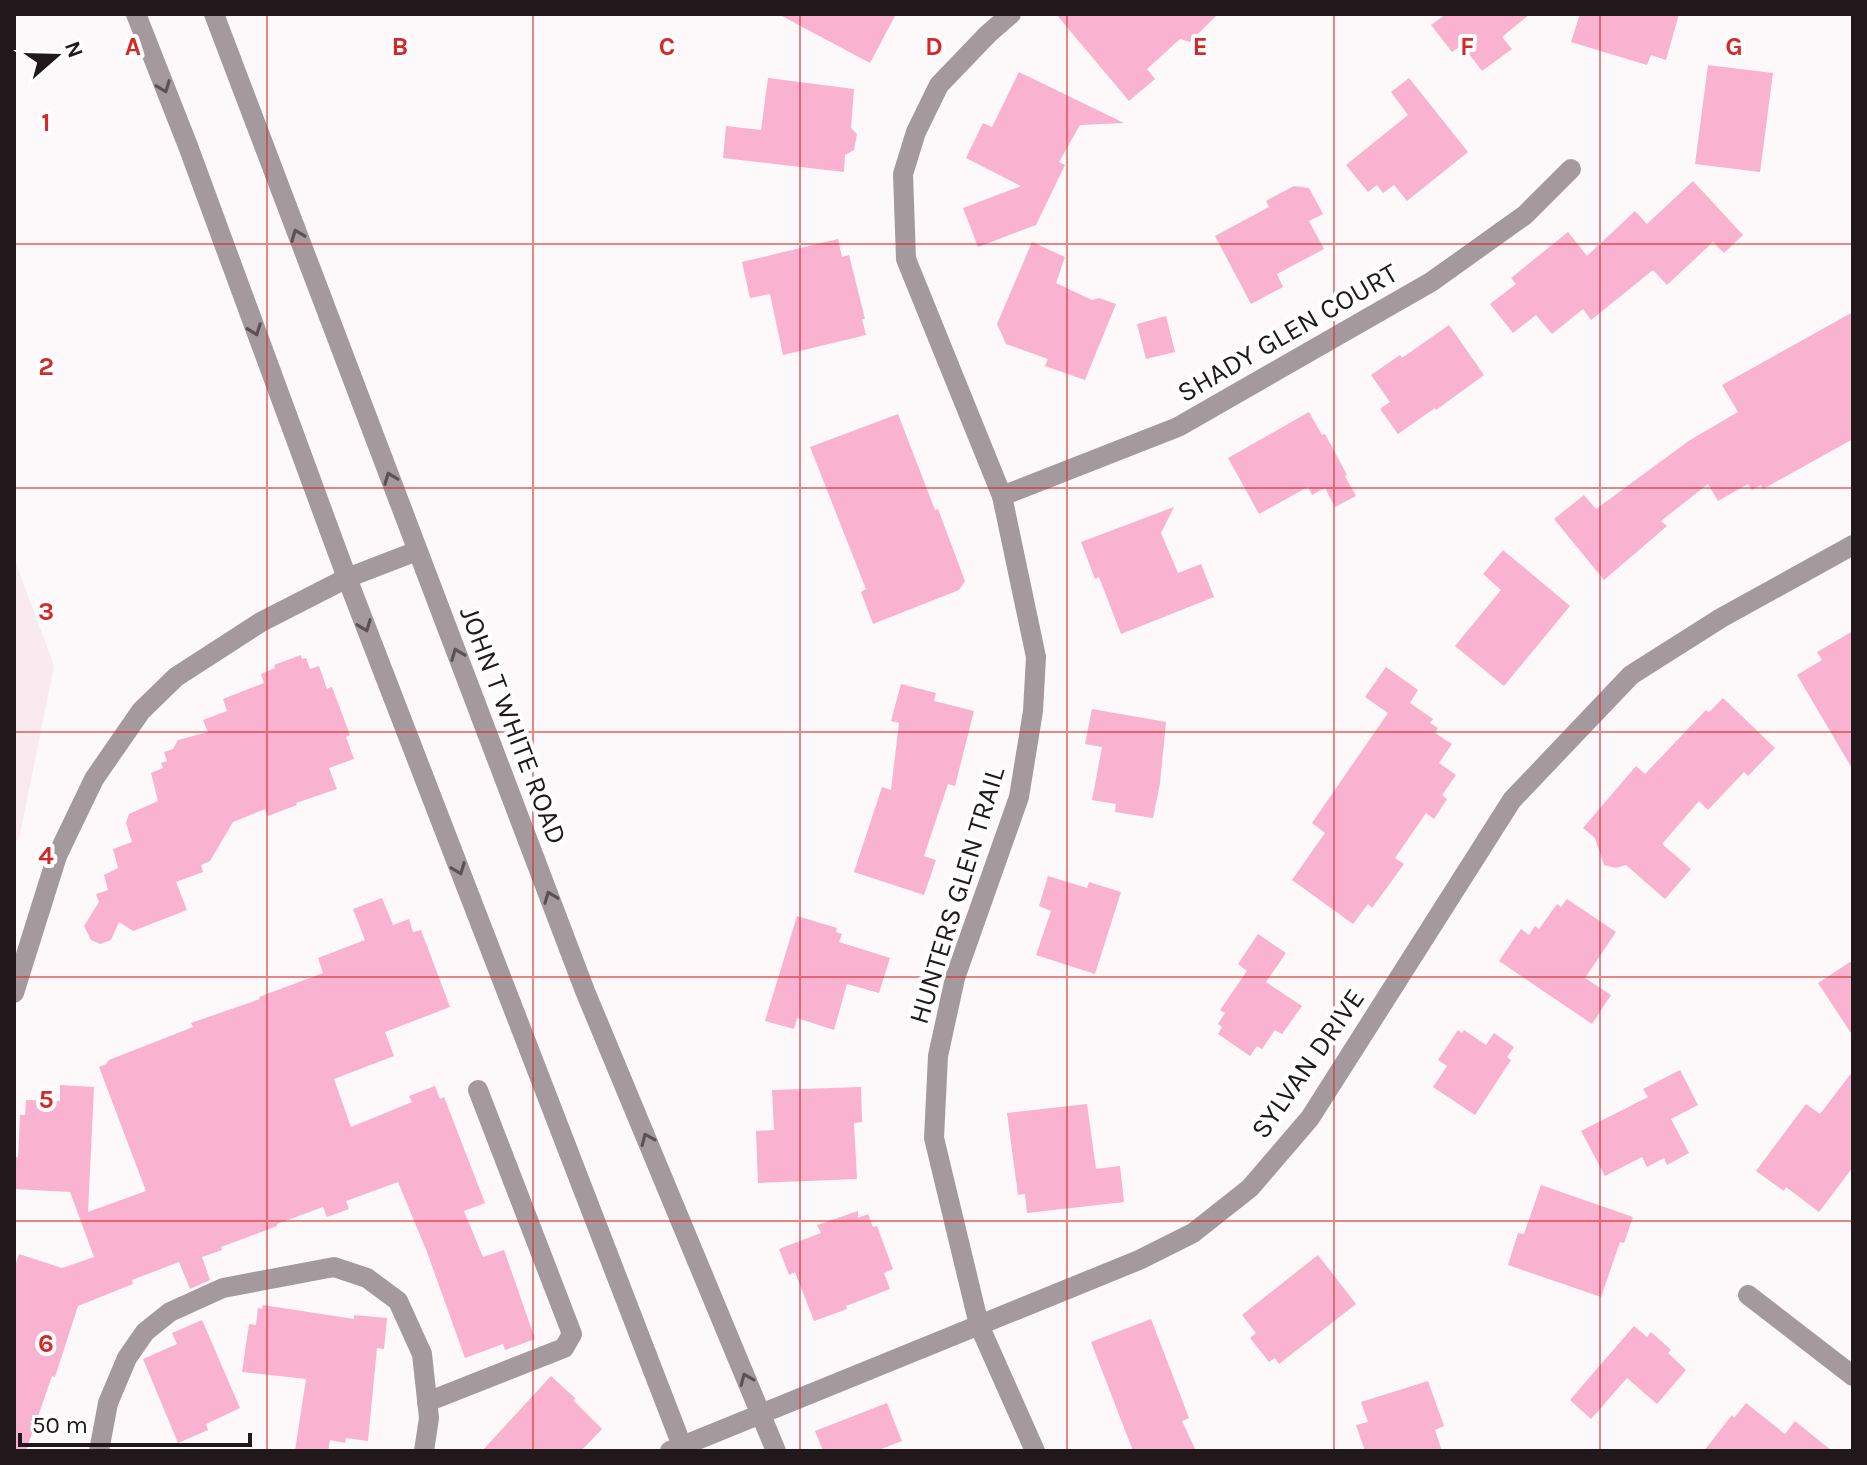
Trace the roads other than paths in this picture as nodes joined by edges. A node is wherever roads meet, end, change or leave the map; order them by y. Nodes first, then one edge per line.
1 (136, 14) edge
2 (214, 14) edge
3 (1011, 14) edge
4 (1571, 169) dead end
5 (1002, 496) junction
6 (1853, 545) edge
7 (417, 551) junction
8 (347, 578) junction
9 (14, 993) edge
10 (478, 1090) dead end
11 (1748, 1295) dead end
12 (979, 1325) junction
13 (1853, 1376) edge
14 (427, 1402) junction
15 (761, 1414) junction
16 (679, 1450) edge
17 (99, 1451) edge
18 (424, 1451) edge
19 (776, 1451) edge
20 (1035, 1451) edge

1 -> 8 street
7 -> 2 street, JOHN T WHITE ROAD
3 - 5 street, HUNTERS GLEN TRAIL
4 - 5 street, SHADY GLEN COURT
5 - 12 street, HUNTERS GLEN TRAIL
6 - 12 street, SYLVAN DRIVE
7 - 8 street
15 -> 7 street, JOHN T WHITE ROAD
8 - 9 street
8 -> 16 street
10 - 14 street
11 - 13 street
12 - 15 street, SYLVAN DRIVE
12 - 20 street, HUNTERS GLEN TRAIL
14 - 17 street
14 - 18 street
15 - 16 street, SYLVAN DRIVE
15 - 19 street, JOHN T WHITE ROAD

